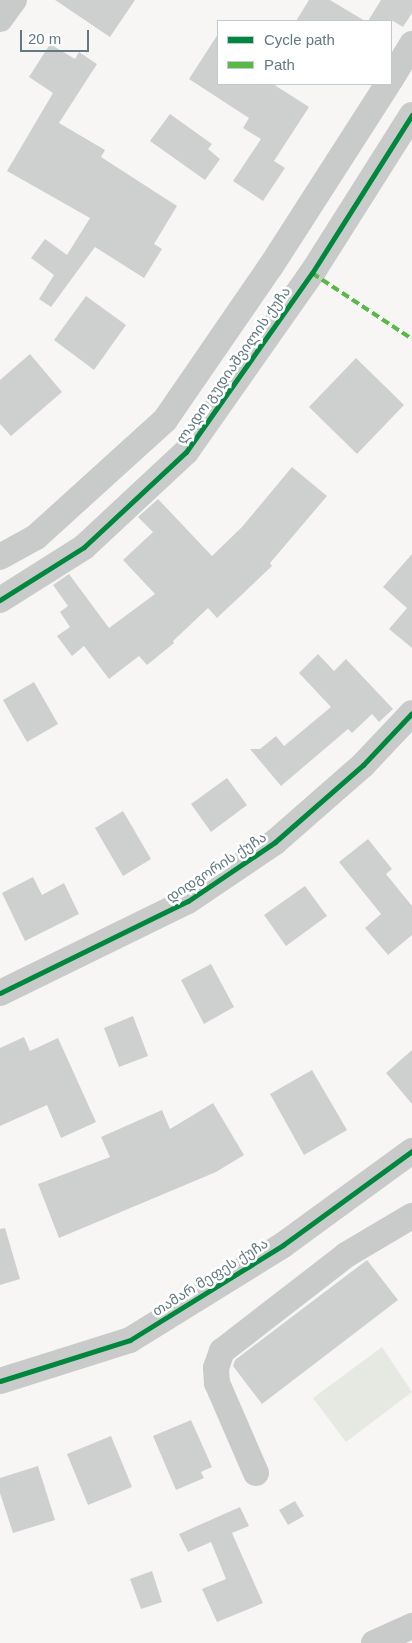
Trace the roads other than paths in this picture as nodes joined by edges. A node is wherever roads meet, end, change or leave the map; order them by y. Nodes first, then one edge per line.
1 (14, 0) edge
2 (0, 19) edge
3 (412, 44) edge
4 (392, 78) edge
5 (387, 85) edge
6 (412, 115) edge
7 (188, 385) junction
8 (220, 405) junction
9 (0, 558) edge
10 (0, 600) edge
11 (412, 713) edge
12 (0, 993) edge
13 (412, 1151) edge
14 (412, 1216) edge
15 (0, 1381) edge
16 (256, 1473) dead end
17 (412, 1626) edge
18 (374, 1643) edge

1 - 2 street
3 - 4 street
5 - 7 street, ლადო გუდიაშვილის ქუჩა
6 - 8 street, ლადო გუდიაშვილის ქუჩა
7 - 8 street
7 - 9 street, ლადო გუდიაშვილის ქუჩა
8 - 10 street, ლადო გუდიაშვილის ქუჩა
11 - 12 street, დიდგორის ქუჩა
13 - 15 street, თამარ მეფეს ქუჩა
14 - 16 street
17 - 18 street

